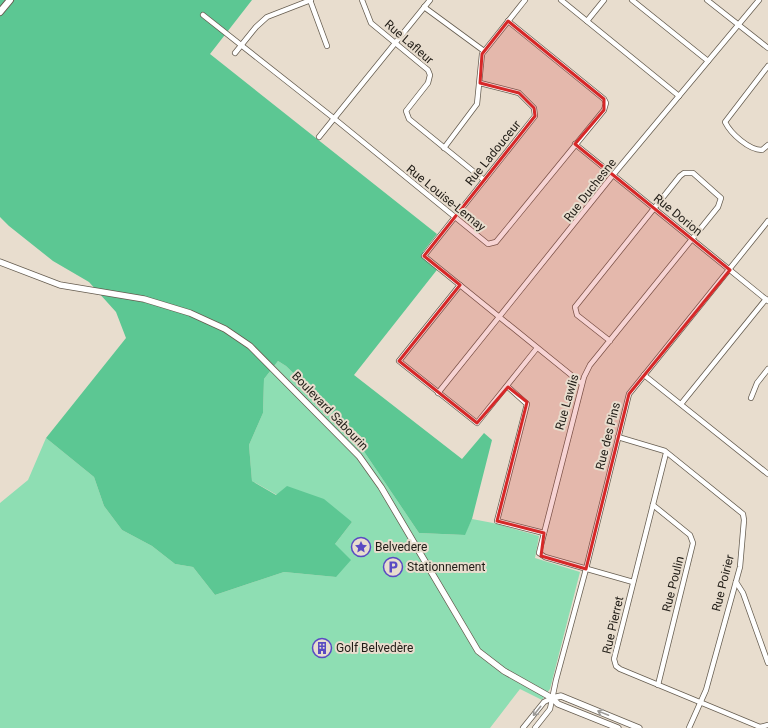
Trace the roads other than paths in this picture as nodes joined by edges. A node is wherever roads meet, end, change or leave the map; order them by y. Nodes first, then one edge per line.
1 (10, 0) edge
2 (310, 0) edge
3 (362, 0) edge
4 (430, 0) edge
5 (525, 0) edge
6 (561, 0) edge
7 (604, 0) edge
8 (632, 0) edge
9 (708, 0) edge
10 (759, 0) edge
11 (424, 7) junction
12 (0, 12) edge
13 (203, 15) dead end
14 (508, 21) junction
15 (587, 21) junction
16 (738, 24) junction
17 (395, 43) junction
18 (242, 45) junction
19 (327, 46) dead end
20 (768, 48) edge
21 (484, 51) junction
22 (235, 53) dead end
23 (708, 61) junction
24 (768, 66) edge
25 (480, 83) junction
26 (679, 96) junction
27 (333, 118) junction
28 (319, 137) dead end
29 (575, 144) junction
30 (768, 145) edge
31 (444, 148) junction
32 (613, 175) junction
33 (484, 180) junction
34 (653, 208) junction
35 (454, 217) junction
36 (768, 221) edge
37 (693, 240) junction
38 (0, 262) edge
39 (730, 270) junction
40 (460, 285) junction
41 (767, 300) edge
42 (500, 317) junction
43 (610, 341) junction
44 (538, 348) junction
45 (768, 369) edge
46 (644, 375) junction
47 (581, 383) junction
48 (508, 386) junction
49 (438, 393) junction
50 (751, 398) dead end
51 (681, 404) junction
52 (618, 437) junction
53 (666, 453) junction
54 (768, 474) edge
55 (653, 505) junction
56 (544, 533) junction
57 (586, 569) junction
58 (633, 582) junction
59 (736, 582) junction
60 (768, 643) edge
61 (762, 645) junction
62 (768, 663) edge
63 (658, 685) junction
64 (552, 698) junction
65 (700, 703) junction
66 (768, 725) edge
67 (523, 728) edge
68 (535, 728) edge
69 (618, 728) edge
70 (639, 728) edge
71 (689, 728) edge

1 - 12 main road
2 - 18 street
2 - 19 street
3 - 17 street, Rue Lafleur
4 - 11 street
5 - 14 street
6 - 15 street
7 - 15 street
8 - 23 street
9 - 16 street
10 - 16 street, Rue Duchesne
11 - 17 street
11 - 21 street
13 - 18 street, Rue Louise-Lemay
14 - 21 street
14 - 29 street, Rue Louise-Lemay
15 - 26 street
16 - 20 street
16 - 23 street, Rue Duchesne
17 - 27 street
17 - 31 street, Rue Lafleur
18 - 22 street
18 - 27 street, Rue Louise-Lemay
21 - 25 street
23 - 26 street, Rue Duchesne
24 - 30 street
25 - 31 street
25 - 33 street, Rue Ladouceur
26 - 32 street, Rue Duchesne
27 - 28 street
27 - 35 street, Rue Louise-Lemay
29 - 32 street, Rue Dorion
29 - 35 street, Rue Louise-Lemay
31 - 33 street, Rue Lafleur
32 - 34 street, Rue Dorion
32 - 42 street, Rue Duchesne
33 - 35 street, Rue Ladouceur
34 - 37 street, Rue Dorion
34 - 37 street, Rue Lawlis
34 - 43 street
35 - 40 street, Rue Ladouceur
36 - 39 street, Rue des Pins
37 - 39 street, Rue Dorion
37 - 43 street, Rue Lawlis
38 - 64 street, Boulevard Sabourin
39 - 41 street, Rue Dorion
39 - 46 street, Rue des Pins
40 - 42 street
40 - 49 street
41 - 51 street
42 - 44 street
42 - 49 street, Rue Duchesne
43 - 47 street, Rue Lawlis
44 - 47 street
44 - 48 street
45 - 50 street
46 - 51 street
46 - 52 street, Rue des Pins
47 - 56 street, Rue Lawlis
48 - 49 street
48 - 56 street
51 - 54 street
52 - 53 street, Rue Poirier
52 - 57 street, Rue des Pins
53 - 55 street, Rue Pierret
53 - 59 street, Rue Poirier
55 - 58 street, Rue Pierret
55 - 63 street, Rue Poulin
56 - 57 street, Rue Lawlis
57 - 58 street
57 - 64 street, Rue des Pins
58 - 63 street, Rue Pierret
59 - 61 street
59 - 65 street, Rue Poirier
60 - 61 street
61 - 62 street
63 - 65 street, Rue Pierret
64 -> 67 street
64 - 68 street, Rue des Pins
64 - 69 street, Boulevard Sabourin
70 -> 64 street, Boulevard Sabourin
65 - 66 street, Rue Pierret
65 - 71 street, Rue Poirier

